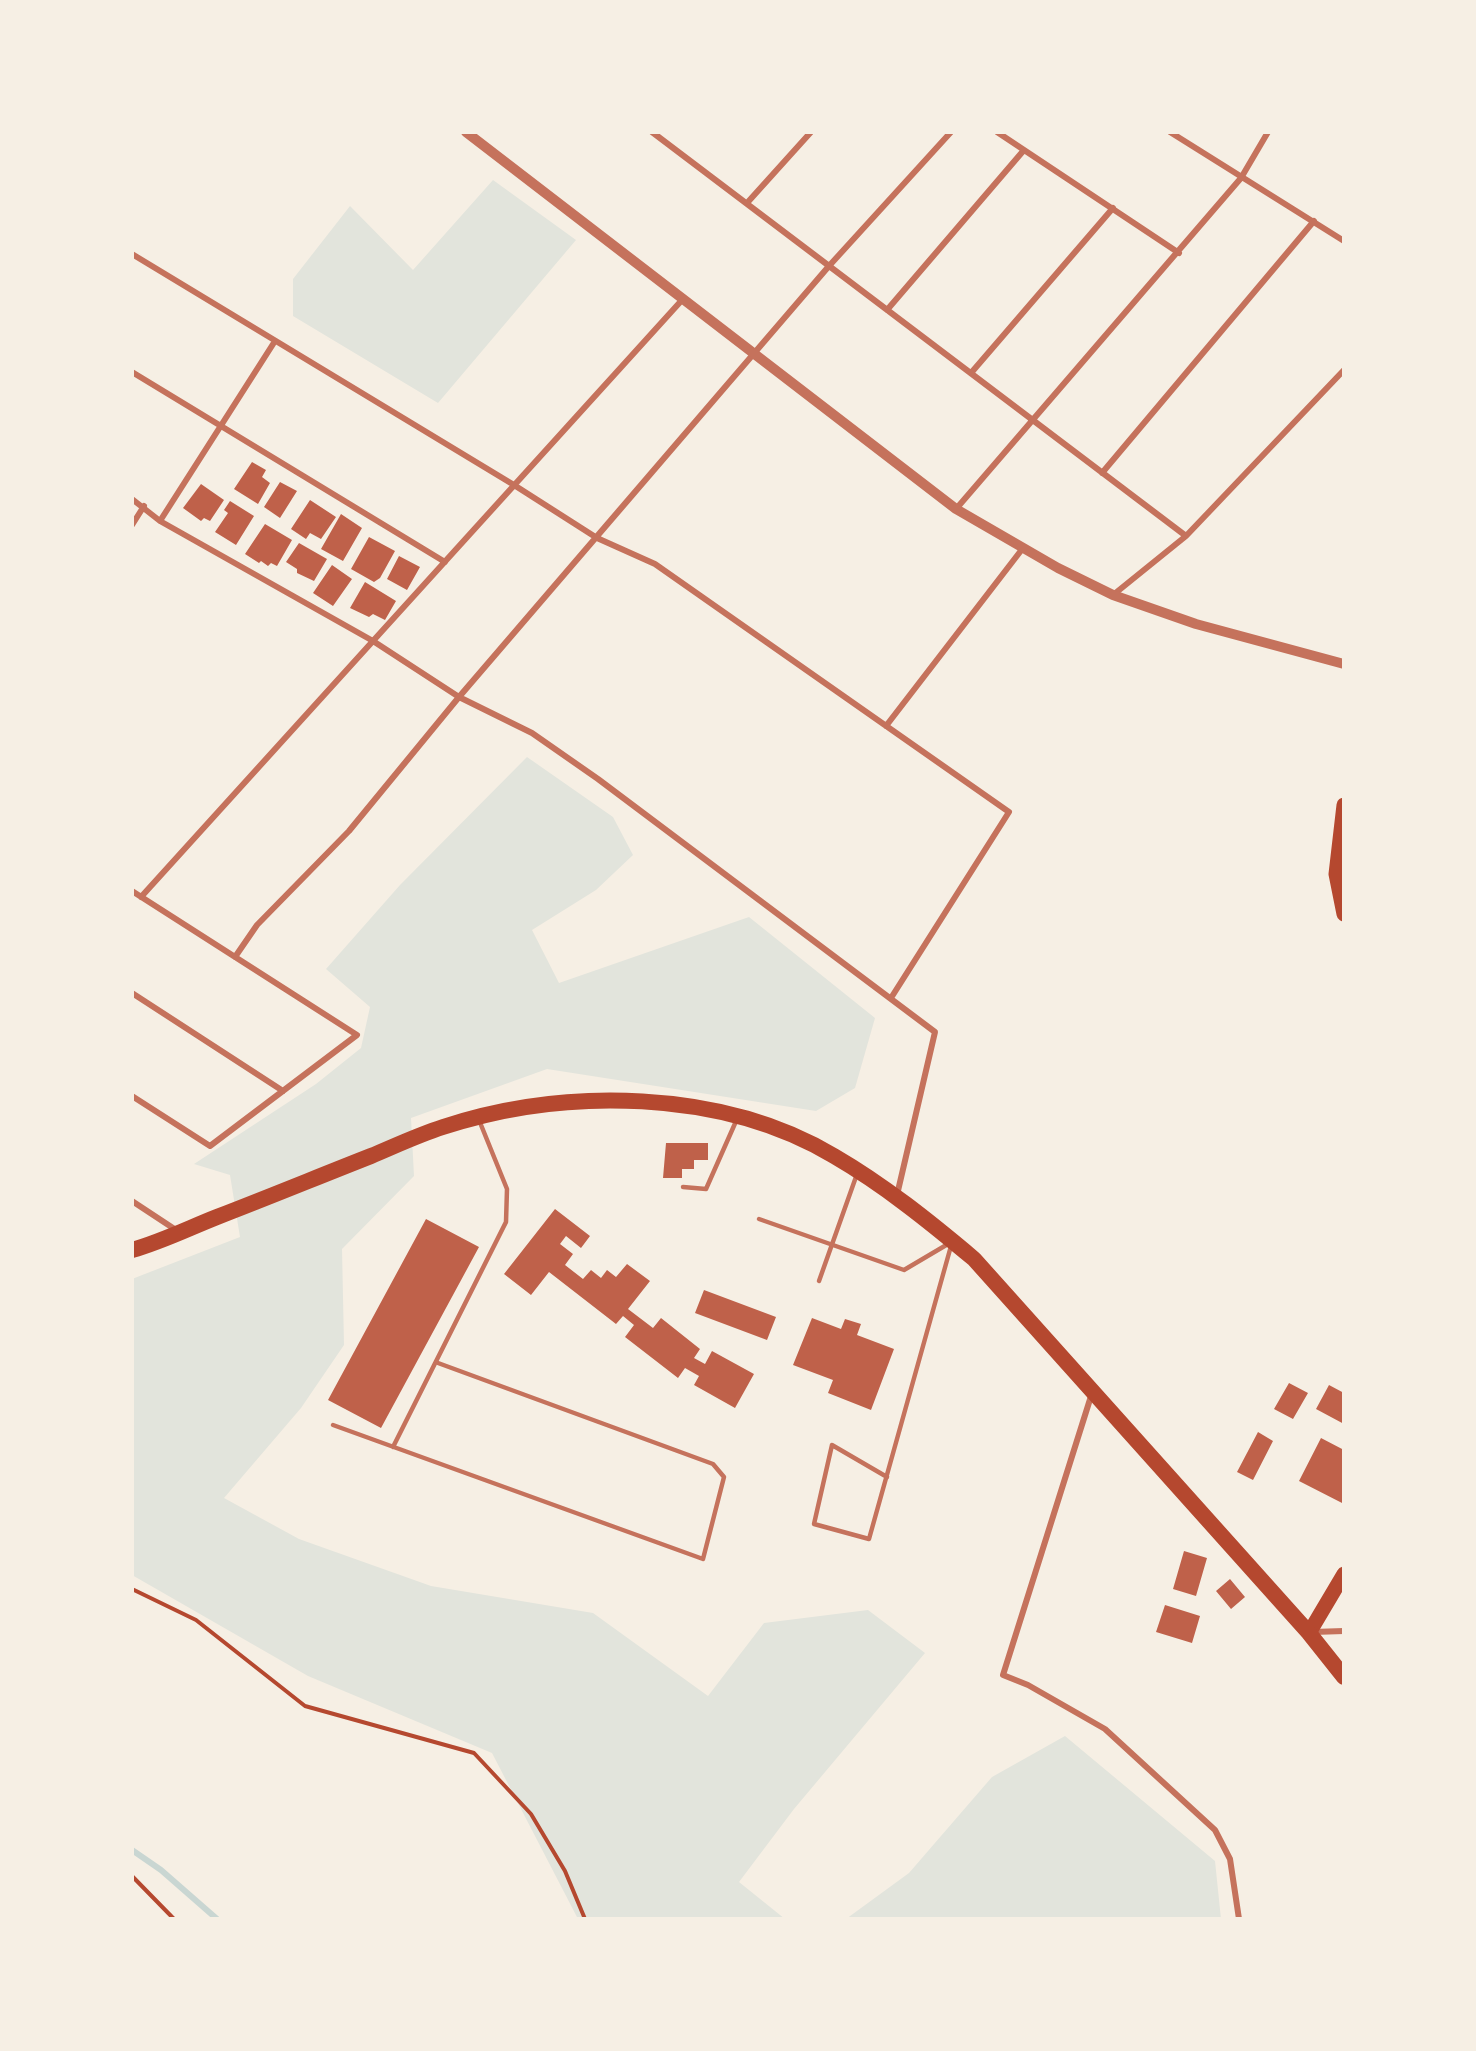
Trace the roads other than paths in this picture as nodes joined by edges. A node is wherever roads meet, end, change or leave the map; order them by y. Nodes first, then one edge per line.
1 (466, 132) edge
2 (652, 132) edge
3 (667, 132) edge
4 (811, 132) edge
5 (951, 132) edge
6 (997, 132) edge
7 (1170, 132) edge
8 (1268, 132) edge
9 (661, 139) junction
10 (1024, 150) junction
11 (1241, 178) junction
12 (747, 203) junction
13 (1113, 208) junction
14 (1314, 221) junction
15 (1344, 241) edge
16 (1179, 253) junction
17 (132, 254) edge
18 (829, 266) junction
19 (682, 300) junction
20 (887, 310) junction
21 (275, 341) junction
22 (755, 352) junction
23 (1344, 370) edge
24 (132, 372) edge
25 (970, 373) junction
26 (1032, 419) junction
27 (220, 426) junction
28 (1102, 473) junction
29 (514, 485) junction
30 (132, 499) edge
31 (144, 506) junction
32 (956, 509) junction
33 (160, 521) junction
34 (132, 525) edge
35 (1186, 536) junction
36 (597, 538) junction
37 (1023, 548) junction
38 (445, 562) junction
39 (1113, 595) junction
40 (373, 641) junction
41 (1344, 664) edge
42 (459, 697) junction
43 (886, 726) junction
44 (1344, 805) edge
45 (132, 891) edge
46 (141, 897) junction
47 (1344, 914) edge
48 (235, 957) junction
49 (132, 993) edge
50 (891, 998) junction
51 (283, 1091) junction
52 (132, 1096) edge
53 (738, 1117) junction
54 (477, 1118) junction
55 (858, 1171) junction
56 (683, 1187) dead end
57 (896, 1197) junction
58 (132, 1201) edge
59 (759, 1219) dead end
60 (180, 1232) junction
61 (952, 1241) junction
62 (832, 1245) junction
63 (132, 1250) edge
64 (819, 1281) dead end
65 (438, 1363) junction
66 (1093, 1392) junction
67 (333, 1425) dead end
68 (393, 1447) junction
69 (886, 1476) junction
70 (1344, 1574) edge
71 (1344, 1631) edge
72 (1309, 1633) junction
73 (1344, 1677) edge
74 (1239, 1919) edge

1 - 19 street
2 - 9 street
3 - 9 street
4 - 12 street
5 - 18 street
6 - 10 street
7 - 11 street
8 - 11 street
9 - 12 street
10 - 13 street
10 - 20 street
11 - 14 street
11 - 16 street
12 - 18 street
13 - 16 street
13 - 25 street
14 - 15 street
14 - 28 street
16 - 26 street
17 - 21 street
18 - 20 street
18 - 22 street
19 - 22 street
19 - 29 street
20 - 25 street
21 - 27 street
21 - 29 street
22 - 32 street
22 - 36 street
23 - 35 street
24 - 27 street
25 - 26 street
26 - 28 street
26 - 32 street
27 - 33 street
27 - 38 street
28 - 35 street
29 - 36 street
29 - 38 street
30 - 31 street
31 - 33 street
31 - 34 street
32 - 37 street
33 - 40 street
35 - 39 street
36 - 42 street
36 - 43 street
37 - 39 street
37 - 43 street
38 - 40 street
39 - 41 street
40 - 42 street
40 - 46 street
42 - 48 street
42 - 50 street
43 - 50 street
44 - 47 main road
45 - 46 street
46 - 48 street
48 - 51 street
49 - 51 street
50 - 57 street
51 - 52 street
53 - 54 highway
53 - 55 highway
53 - 56 lane
54 - 60 highway
54 - 65 lane
55 - 57 highway
55 - 62 lane
57 - 61 highway
58 - 60 street
59 - 62 lane
60 - 63 highway
61 - 62 lane
61 - 66 highway
61 - 69 lane
62 - 64 lane
65 - 68 lane
65 - 68 lane
66 - 72 highway
66 - 74 street
67 - 68 lane
69 - 69 lane
70 - 72 main road
71 - 72 street
72 - 73 highway

